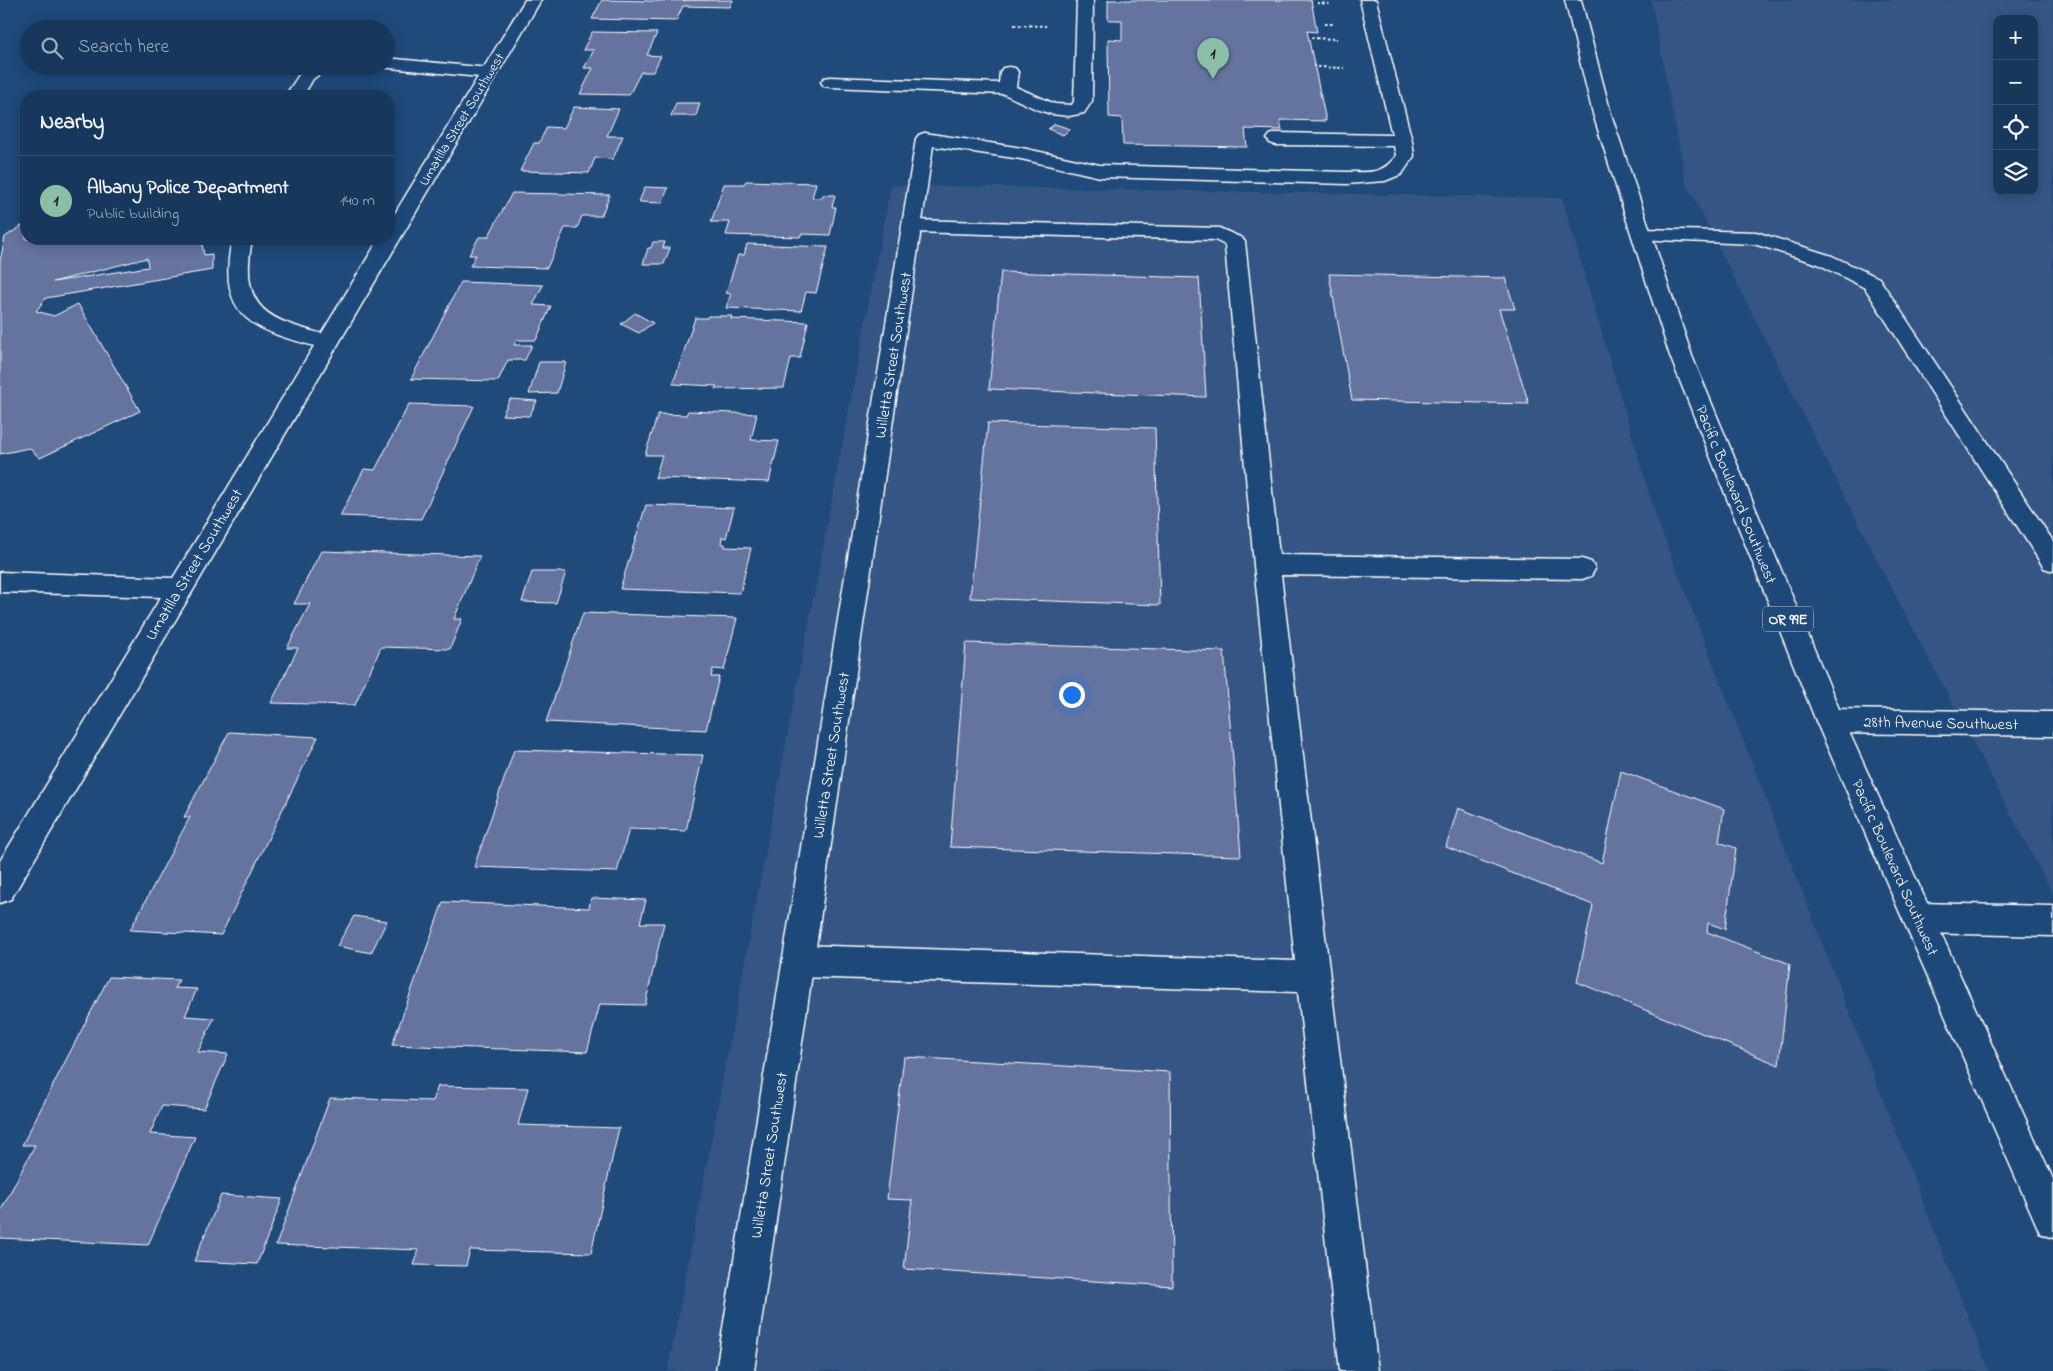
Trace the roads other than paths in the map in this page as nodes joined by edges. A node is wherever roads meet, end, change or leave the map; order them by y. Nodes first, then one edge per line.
1 (532, 0) edge
2 (1085, 0) edge
3 (1368, 0) edge
4 (1573, 0) edge
5 (395, 64) edge
6 (489, 73) junction
7 (309, 75) edge
8 (830, 82) dead end
9 (298, 90) edge
10 (1276, 139) dead end
11 (1403, 141) junction
12 (912, 226) junction
13 (395, 229) edge
14 (1642, 235) junction
15 (240, 245) edge
16 (385, 245) edge
17 (326, 342) junction
18 (2053, 561) edge
19 (1267, 565) junction
20 (1582, 569) dead end
21 (0, 582) edge
22 (179, 588) junction
23 (1830, 721) junction
24 (2053, 724) edge
25 (0, 889) edge
26 (1919, 918) junction
27 (2053, 921) edge
28 (798, 961) junction
29 (1312, 977) junction
30 (2053, 1220) edge
31 (735, 1371) edge
32 (1359, 1371) edge

1 - 6 street, Umatilla Street Southwest
2 - 8 street
3 - 11 street
4 - 14 street, Pacific Boulevard Southwest / OR 99E
5 - 6 street
6 - 13 street, Umatilla Street Southwest
7 - 9 street
10 - 11 street
11 - 12 street, Willetta Street Southwest
12 - 19 street
12 - 28 street, Willetta Street Southwest
14 - 18 street
14 - 23 street, Pacific Boulevard Southwest / OR 99E
15 - 17 street
16 - 17 street, Umatilla Street Southwest
17 - 22 street, Umatilla Street Southwest
19 - 20 street
19 - 29 street
21 - 22 street
22 - 25 street, Umatilla Street Southwest
23 - 24 street, 28th Avenue Southwest
23 - 26 street, Pacific Boulevard Southwest / OR 99E
26 - 27 street
26 - 30 street, Pacific Boulevard Southwest / OR 99E
28 - 29 street
28 - 31 street, Willetta Street Southwest
29 - 32 street

